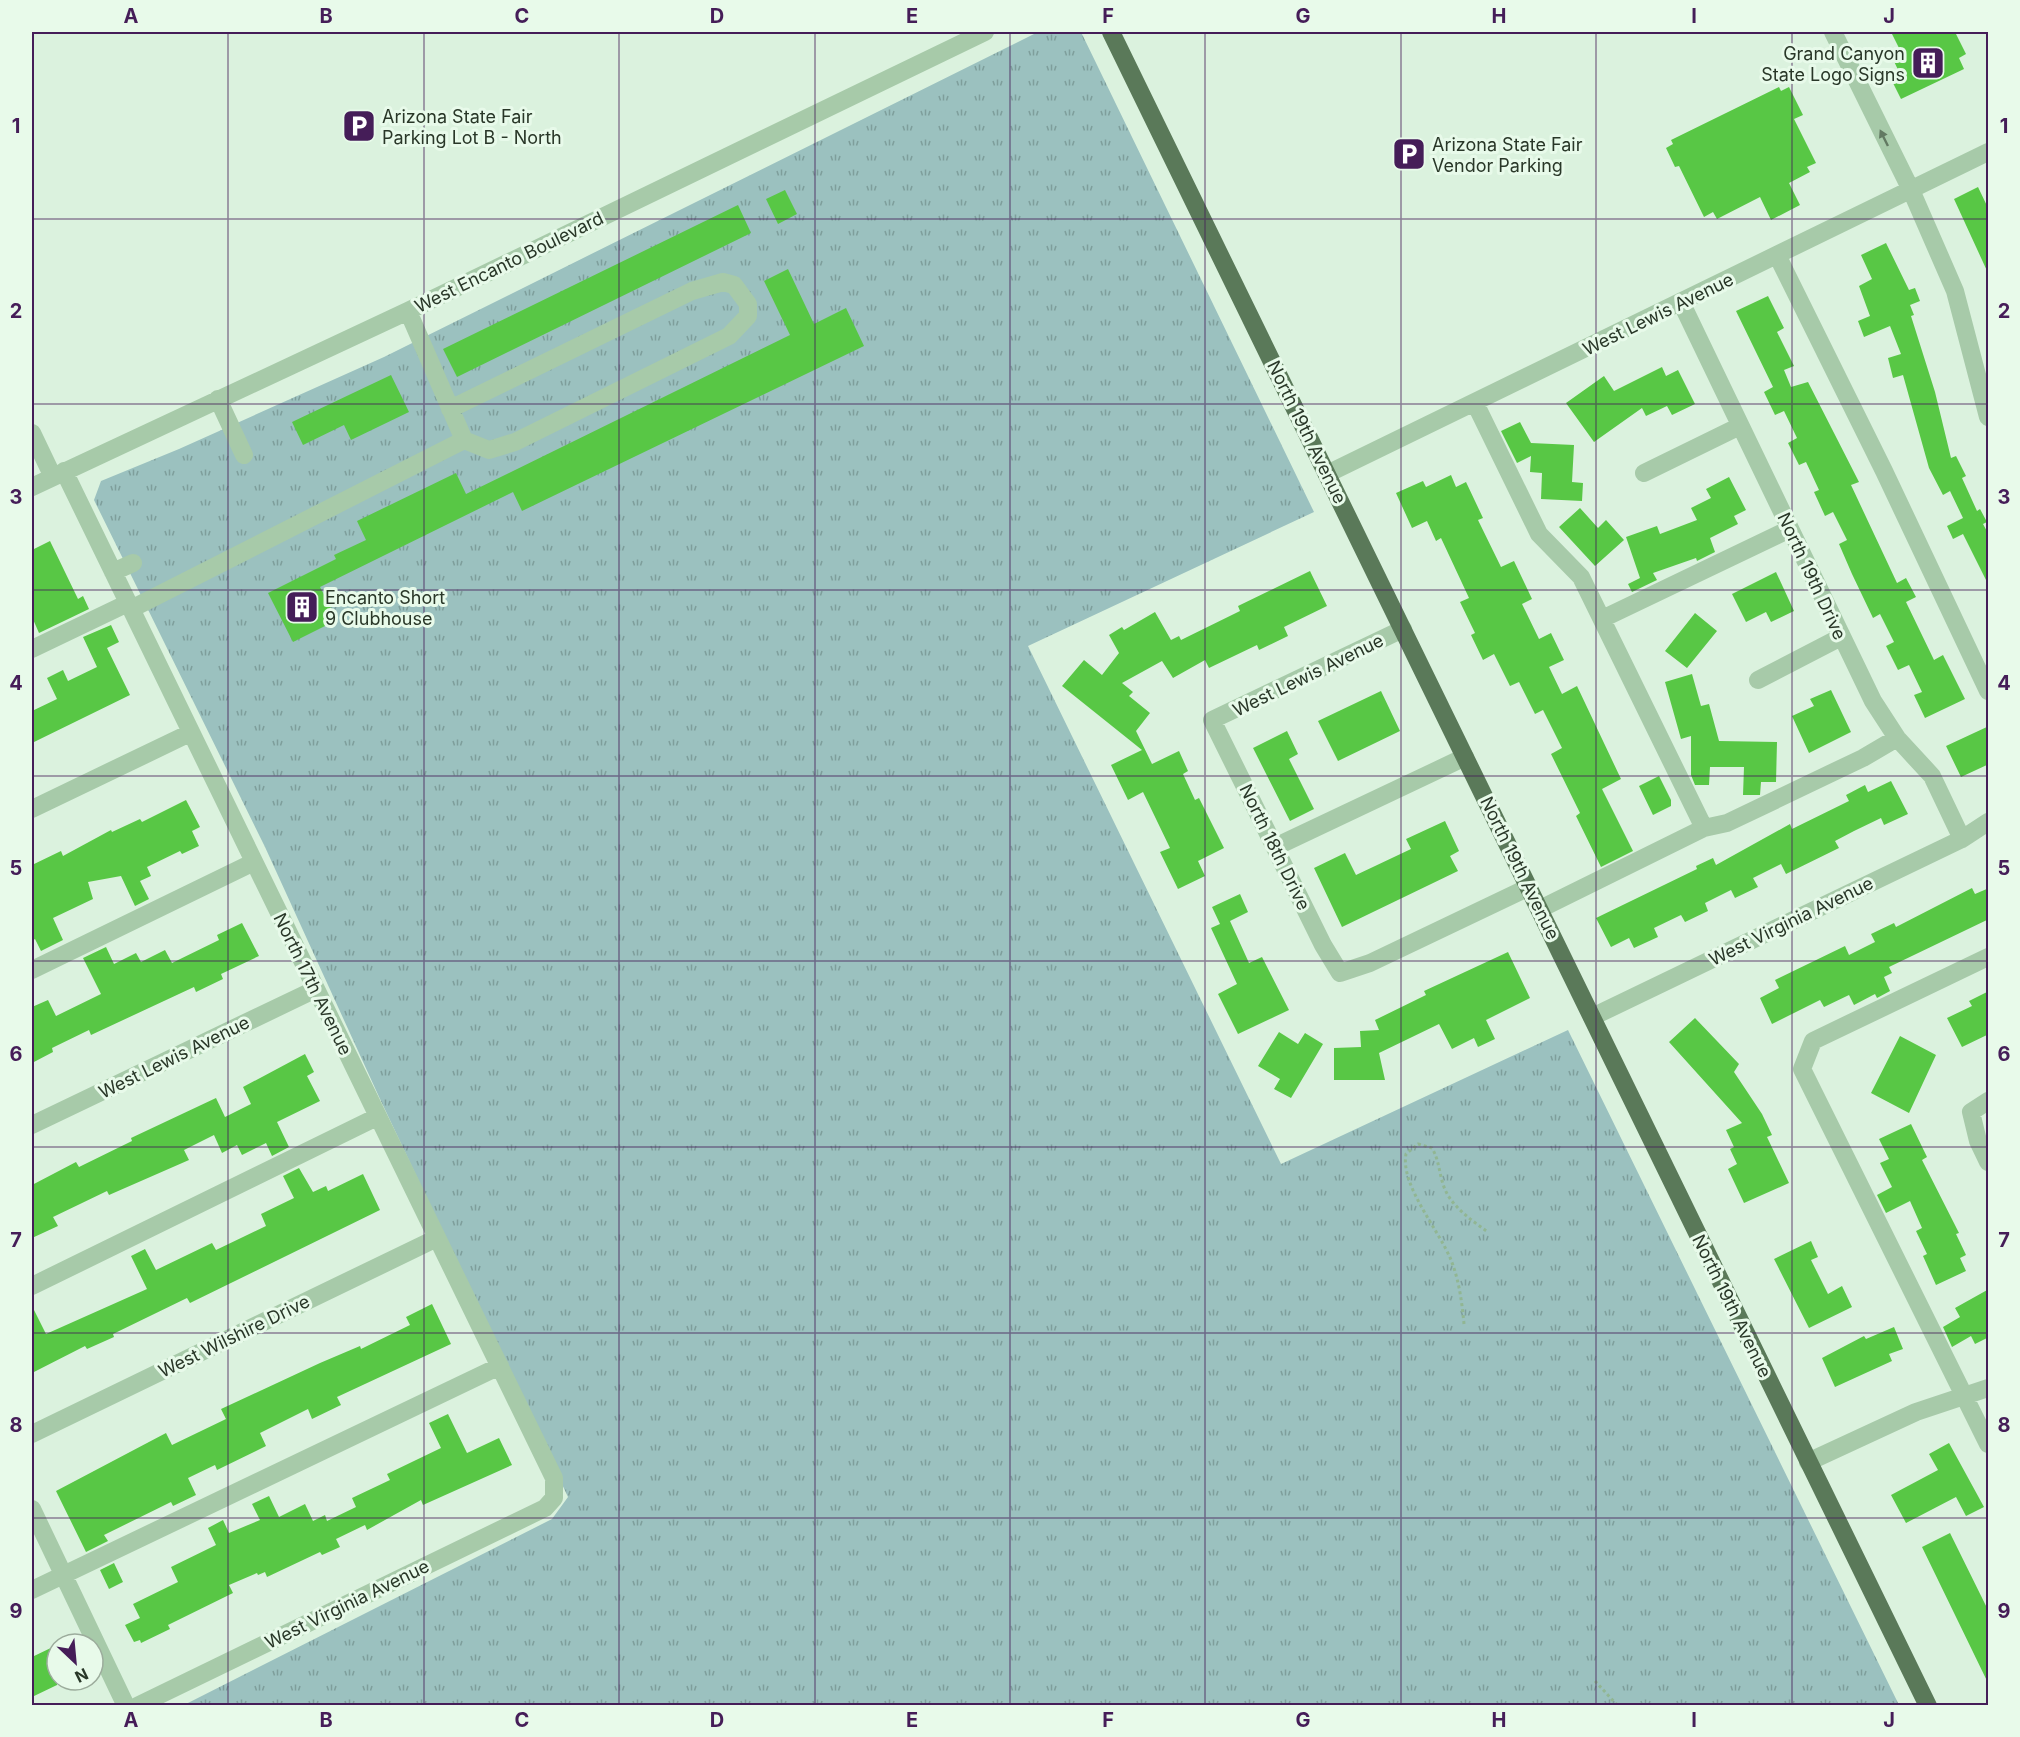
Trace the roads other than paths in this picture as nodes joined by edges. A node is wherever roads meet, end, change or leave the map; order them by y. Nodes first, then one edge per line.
1 (985, 32) edge
2 (1111, 32) edge
3 (1833, 32) edge
4 (1989, 152) edge
5 (1911, 190) junction
6 (1777, 255) junction
7 (1681, 302) junction
8 (408, 311) junction
9 (218, 399) junction
10 (1475, 403) junction
11 (450, 409) junction
12 (1989, 417) edge
13 (1740, 426) junction
14 (32, 432) edge
15 (464, 440) junction
16 (244, 455) dead end
17 (1644, 473) dead end
18 (59, 474) junction
19 (1327, 474) junction
20 (32, 487) edge
21 (1790, 529) junction
22 (133, 562) dead end
23 (113, 572) junction
24 (130, 606) junction
25 (1602, 619) junction
26 (1403, 629) junction
27 (1842, 638) junction
28 (32, 649) edge
29 (1758, 680) dead end
30 (1989, 691) edge
31 (1212, 720) joint
32 (190, 733) junction
33 (1898, 738) junction
34 (1466, 757) junction
35 (32, 809) edge
36 (1989, 822) edge
37 (1704, 828) junction
38 (1962, 838) junction
39 (1275, 847) junction
40 (254, 862) junction
41 (1529, 887) junction
42 (1540, 909) junction
43 (1989, 957) edge
44 (32, 970) edge
45 (316, 989) junction
46 (1592, 1017) junction
47 (1989, 1101) edge
48 (377, 1117) junction
49 (32, 1125) edge
50 (1989, 1162) edge
51 (437, 1238) junction
52 (32, 1286) edge
53 (500, 1366) junction
54 (1989, 1388) edge
55 (1965, 1395) junction
56 (32, 1434) edge
57 (1989, 1444) edge
58 (1808, 1461) junction
59 (554, 1498) joint
60 (32, 1509) edge
61 (64, 1575) junction
62 (32, 1590) edge
63 (126, 1706) edge
64 (137, 1706) edge
65 (1928, 1706) edge

1 - 8 street, West Encanto Boulevard
2 - 19 main road, North 19th Avenue
5 -> 3 street
4 - 5 street, West Lewis Avenue
5 - 6 street, West Lewis Avenue
5 - 12 street
6 - 7 street, West Lewis Avenue
6 - 30 street
7 - 10 street, West Lewis Avenue
7 - 13 street, North 19th Drive
8 - 9 street, West Encanto Boulevard
8 - 11 street
9 - 16 street
9 - 18 street, West Encanto Boulevard
10 - 19 street, West Lewis Avenue
10 - 25 street
11 - 15 street
11 - 15 street
13 - 17 street
13 - 21 street, North 19th Drive
14 - 18 street, North 17th Avenue
15 - 24 street
18 - 20 street, West Encanto Boulevard
18 - 23 street, North 17th Avenue
19 - 26 main road, North 19th Avenue
21 - 25 street
21 - 27 street, North 19th Drive
22 - 23 street
23 - 24 street, North 17th Avenue
24 - 28 street
24 - 32 street, North 17th Avenue
25 - 37 street
26 - 31 street, West Lewis Avenue
26 - 34 main road, North 19th Avenue
27 - 29 street
27 - 33 street, North 19th Drive
31 - 39 street, North 18th Drive
32 - 35 street
32 - 40 street, North 17th Avenue
33 - 37 street
33 - 38 street, North 19th Drive
34 - 39 street
34 - 41 main road, North 19th Avenue
36 - 38 street, West Virginia Avenue
37 - 42 street
38 - 46 street, West Virginia Avenue
39 - 41 street, North 18th Drive
40 - 44 street
40 - 45 street, North 17th Avenue
41 - 42 main road, North 19th Avenue
42 - 46 main road, North 19th Avenue
43 - 55 street
45 - 48 street, North 17th Avenue
45 - 49 street, West Lewis Avenue
46 - 58 main road, North 19th Avenue
47 - 50 street
48 - 51 street, North 17th Avenue
48 - 52 street
51 - 53 street, North 17th Avenue
51 - 56 street, West Wilshire Drive
53 - 59 street, North 17th Avenue
53 - 61 street
54 - 55 street
55 - 57 street
55 - 58 street
58 - 65 main road, North 19th Avenue
59 - 64 street, West Virginia Avenue
60 - 61 street
61 - 62 street
61 - 63 street

